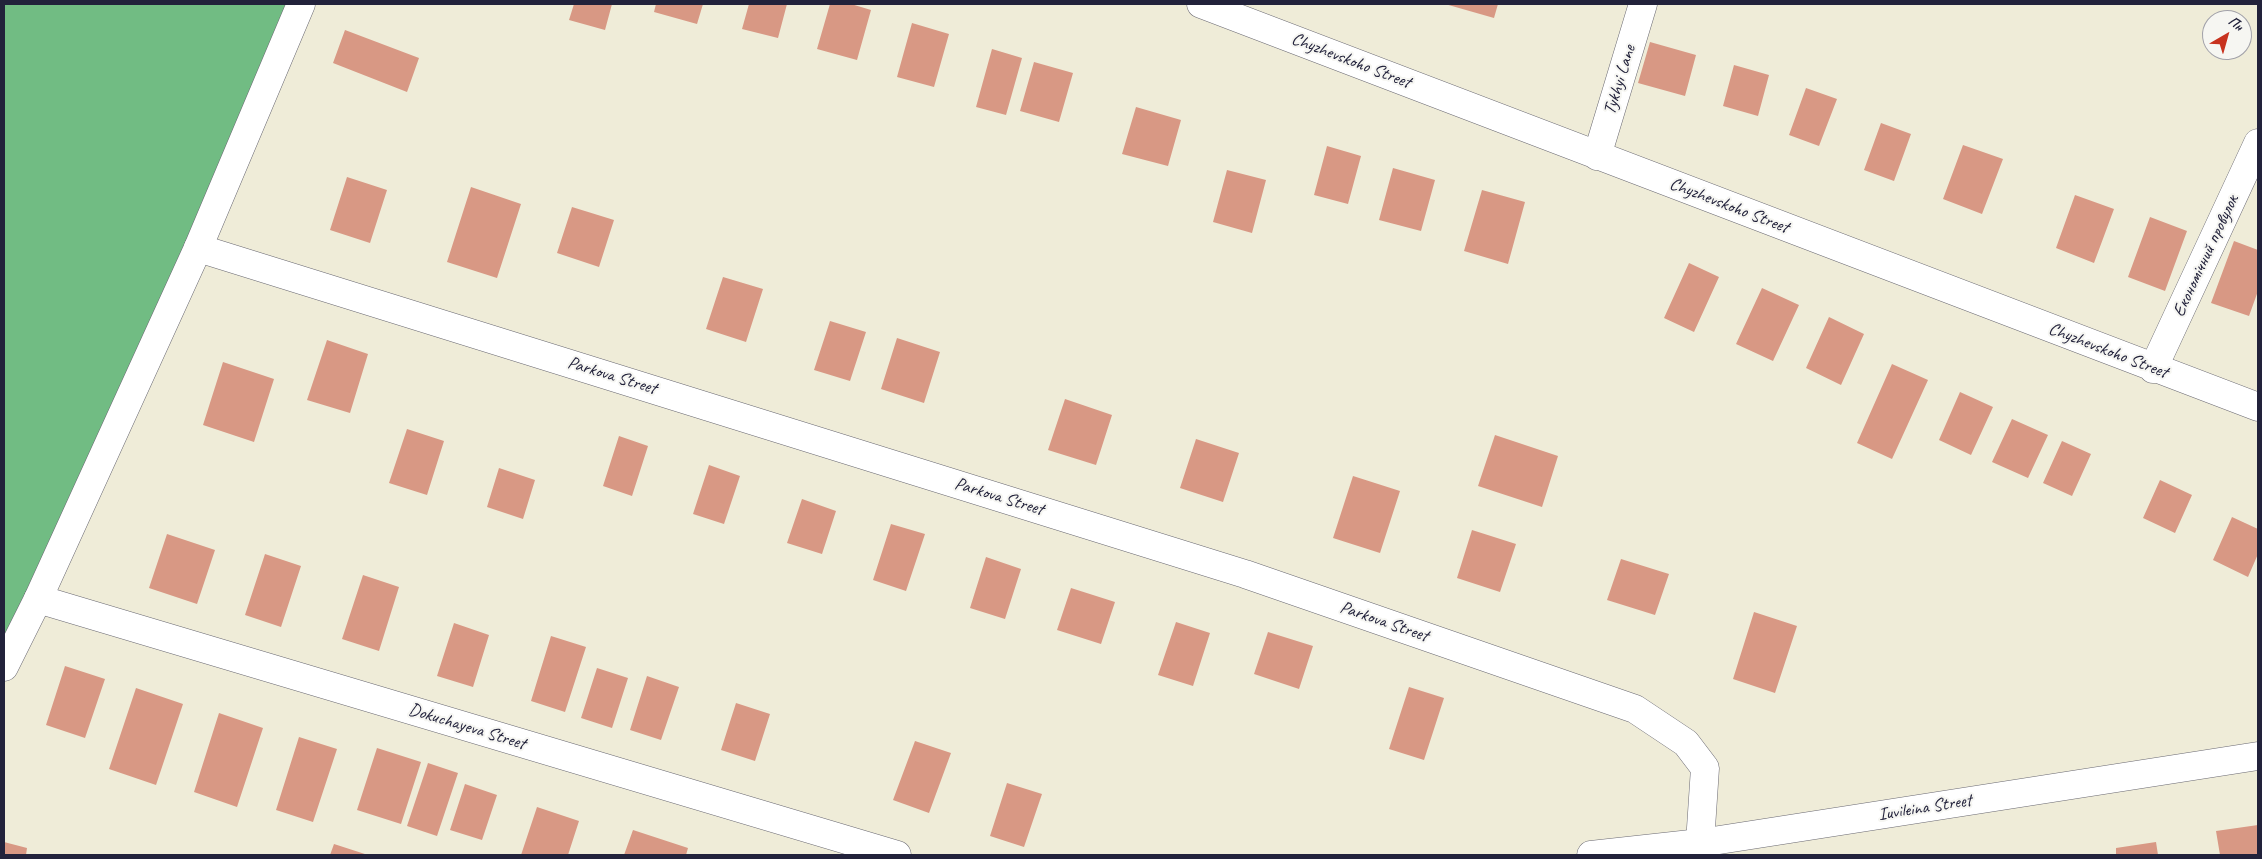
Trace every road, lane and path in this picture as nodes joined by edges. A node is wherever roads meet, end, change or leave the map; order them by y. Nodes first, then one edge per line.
1 (301, 4) edge
2 (1201, 4) edge
3 (1643, 4) edge
4 (2258, 143) edge
5 (1597, 156) junction
6 (198, 248) junction
7 (2154, 368) junction
8 (2258, 407) edge
9 (38, 599) junction
10 (4, 667) edge
11 (2258, 756) edge
12 (1700, 843) junction
13 (896, 855) edge
14 (1591, 855) edge

1 - 6 street
2 - 5 street, Chyzhevskoho Street
3 - 5 street, Tykhyi Lane
4 - 7 street, Економічний провулок
5 - 7 street, Chyzhevskoho Street
6 - 9 street
6 - 12 street, Parkova Street
7 - 8 street, Chyzhevskoho Street
9 - 10 street
9 - 13 street, Dokuchayeva Street
11 - 12 street, Iuvileina Street
12 - 14 street, Iuvileina Street

